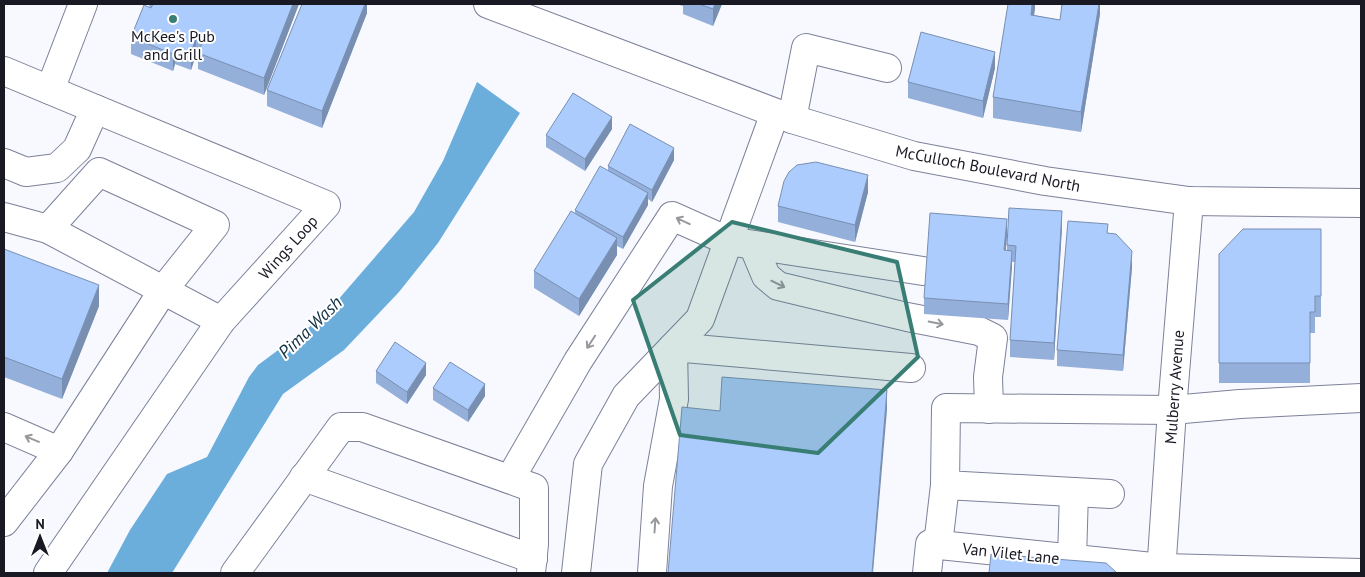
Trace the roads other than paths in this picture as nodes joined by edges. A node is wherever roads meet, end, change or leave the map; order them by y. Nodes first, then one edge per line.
1 (83, 4) edge
2 (488, 4) edge
3 (887, 68) dead end
4 (4, 71) edge
5 (50, 90) junction
6 (95, 109) junction
7 (783, 116) junction
8 (4, 163) edge
9 (1189, 201) junction
10 (1361, 203) edge
11 (4, 217) edge
12 (48, 229) junction
13 (740, 243) junction
14 (923, 271) dead end
15 (164, 289) junction
16 (221, 321) junction
17 (673, 347) junction
18 (911, 368) dead end
19 (1361, 398) edge
20 (989, 409) junction
21 (1172, 410) junction
22 (4, 426) edge
23 (59, 451) junction
24 (304, 477) junction
25 (510, 479) junction
26 (945, 485) junction
27 (1074, 492) junction
28 (1110, 494) dead end
29 (7, 511) edge
30 (938, 545) junction
31 (1072, 559) junction
32 (532, 566) edge
33 (1162, 571) edge
34 (48, 573) edge
35 (235, 573) edge
36 (576, 573) edge
37 (652, 573) edge
38 (927, 573) edge
39 (1361, 573) edge

1 - 5 street
2 - 7 street, McCulloch Boulevard North
3 - 7 street
4 - 5 street, Wings Loop
5 - 6 street, Wings Loop
6 - 8 street
6 - 16 street, Wings Loop
7 - 9 street, McCulloch Boulevard North
7 - 13 street
9 - 10 street, McCulloch Boulevard North
9 - 21 street, Mulberry Avenue
11 - 12 street
12 - 15 street
12 - 15 street
13 - 14 street
13 - 17 street
13 -> 20 street
13 -> 25 street
15 - 16 street
15 - 23 street
16 - 34 street, Wings Loop
17 - 18 street
17 - 36 street
37 -> 17 street
19 - 21 street
20 - 21 street
20 - 26 street
21 - 33 street, Mulberry Avenue
23 -> 22 street
23 - 29 street
24 - 25 street
24 - 32 street
24 - 35 street
25 - 32 street
26 - 27 street
26 - 30 street
27 - 28 street
27 - 31 street
30 - 31 street, Van Vilet Lane
30 - 38 street
31 - 33 street, Van Vilet Lane
33 - 39 street, Van Vilet Lane

